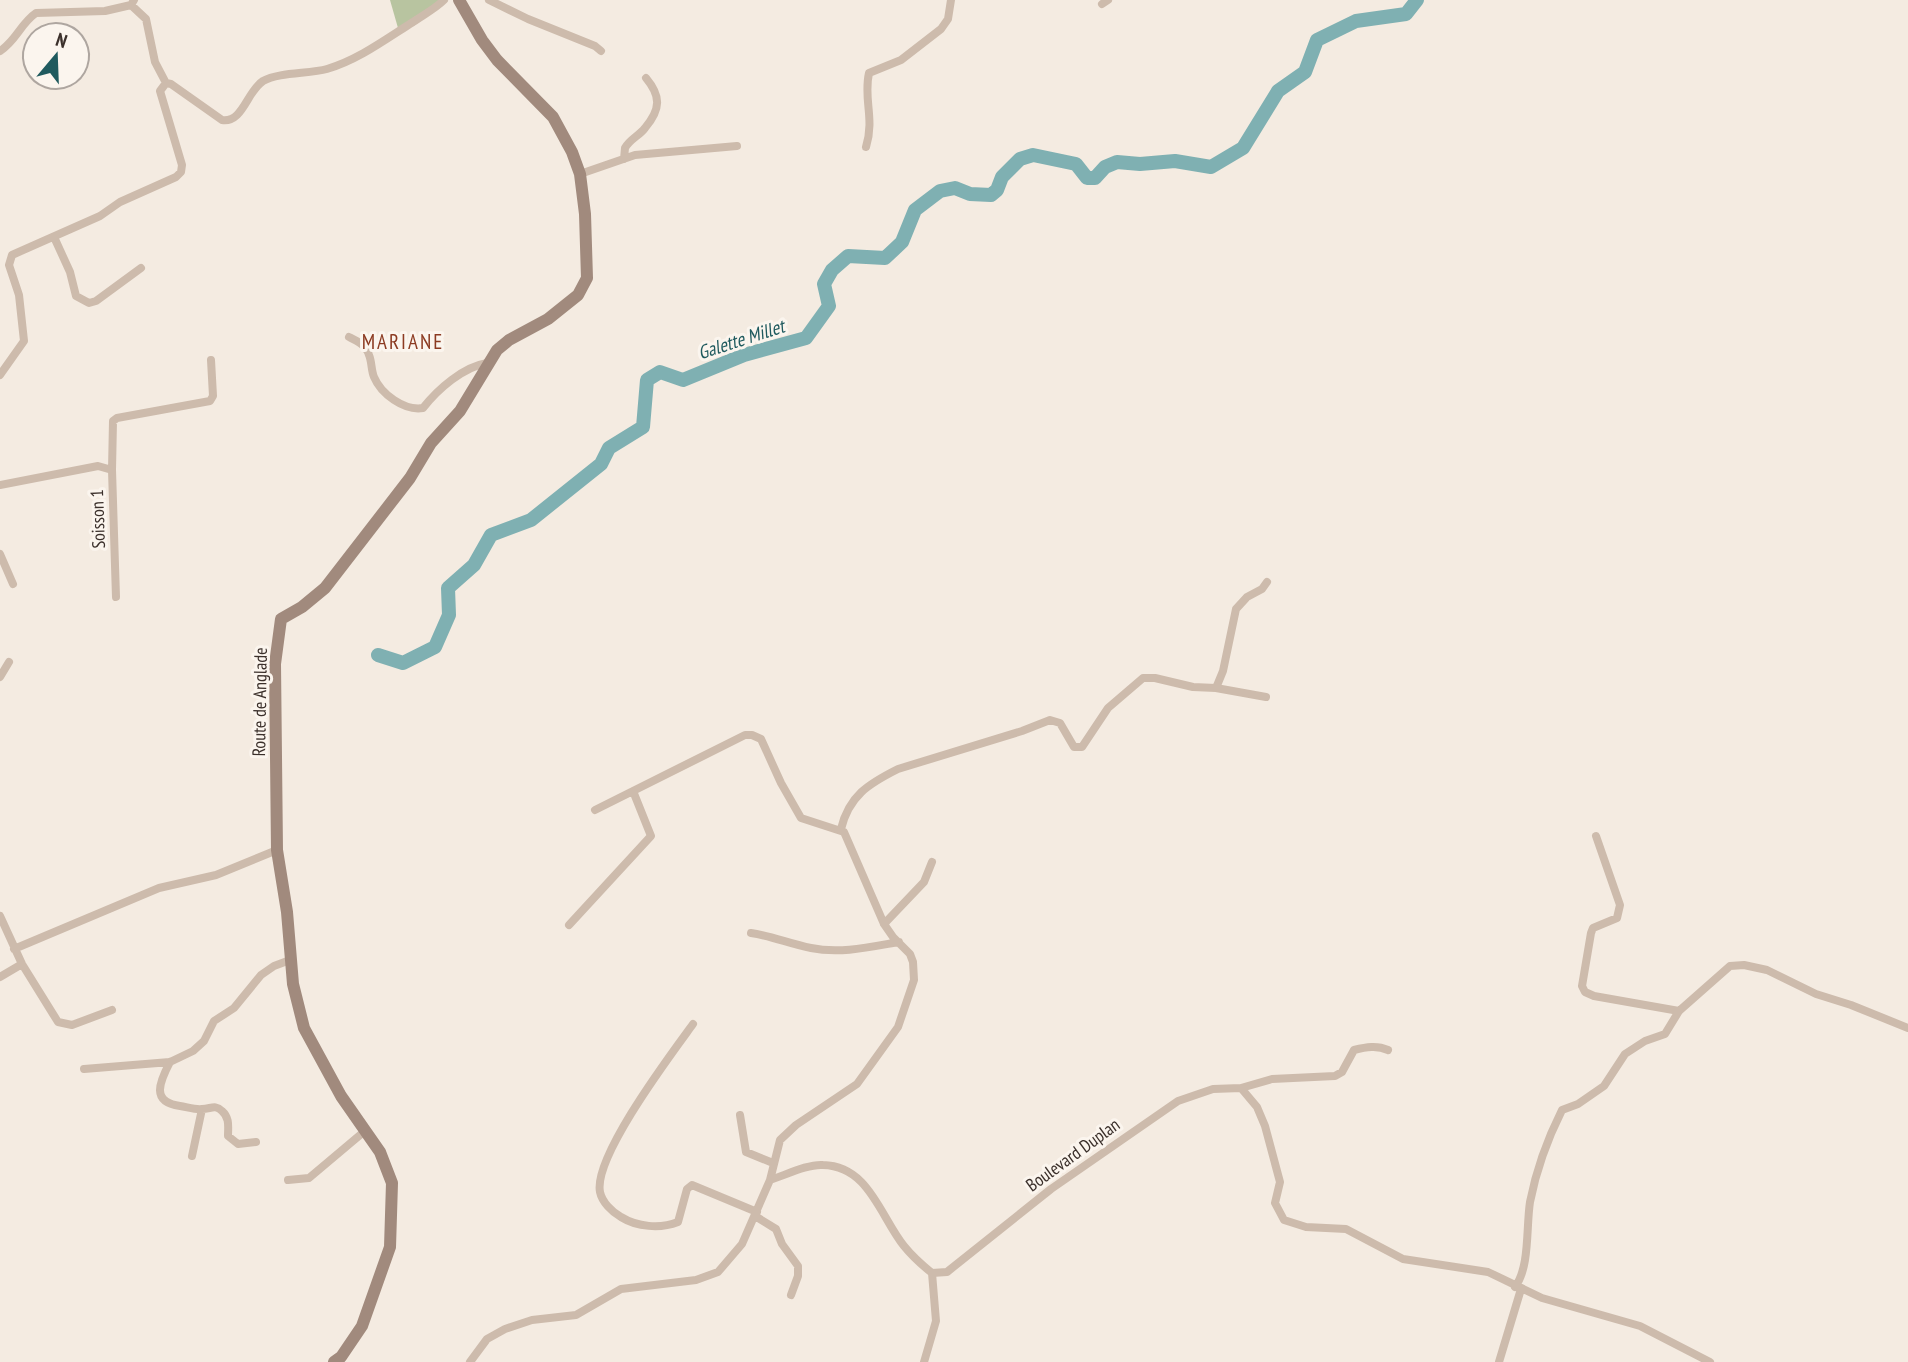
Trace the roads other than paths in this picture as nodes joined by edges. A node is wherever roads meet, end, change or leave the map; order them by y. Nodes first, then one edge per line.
1 (444, 0) edge
2 (459, 0) edge
3 (489, 0) edge
4 (951, 0) edge
5 (132, 2) edge
6 (0, 51) edge
7 (601, 51) dead end
8 (646, 78) dead end
9 (166, 83) junction
10 (737, 146) dead end
11 (866, 147) dead end
12 (624, 159) junction
13 (580, 174) junction
14 (54, 237) junction
15 (141, 268) dead end
16 (349, 337) dead end
17 (211, 360) dead end
18 (487, 363) junction
19 (0, 375) edge
20 (112, 470) junction
21 (0, 485) edge
22 (0, 554) edge
23 (1267, 582) dead end
24 (13, 584) dead end
25 (116, 597) dead end
26 (9, 662) dead end
27 (0, 677) edge
28 (1216, 688) junction
29 (1266, 697) dead end
30 (633, 791) junction
31 (595, 810) dead end
32 (841, 829) junction
33 (1595, 836) dead end
34 (277, 850) junction
35 (932, 862) dead end
36 (0, 916) edge
37 (884, 924) junction
38 (569, 925) dead end
39 (751, 933) dead end
40 (899, 942) junction
41 (14, 949) junction
42 (290, 960) junction
43 (22, 964) junction
44 (0, 976) edge
45 (112, 1010) dead end
46 (1679, 1011) junction
47 (693, 1024) dead end
48 (1908, 1028) edge
49 (1388, 1050) dead end
50 (170, 1062) junction
51 (84, 1069) dead end
52 (1241, 1088) junction
53 (202, 1109) junction
54 (740, 1115) dead end
55 (366, 1129) junction
56 (256, 1142) dead end
57 (192, 1156) dead end
58 (773, 1163) junction
59 (288, 1180) dead end
60 (770, 1180) junction
61 (756, 1214) junction
62 (932, 1273) junction
63 (1518, 1288) junction
64 (791, 1295) dead end
65 (334, 1362) edge
66 (470, 1362) edge
67 (924, 1362) edge
68 (1499, 1362) edge
69 (1710, 1362) edge

1 - 9 street
2 - 13 street, Route de Anglade
3 - 7 street
4 - 11 street
5 - 6 street
5 - 9 street
8 - 12 street
9 - 14 street
10 - 12 street
12 - 13 street
13 - 18 street, Route de Anglade
14 - 15 street
14 - 19 street
16 - 18 street
17 - 20 street
18 - 34 street, Route de Anglade
20 - 21 street, Soisson 1
20 - 25 street, Soisson 1
22 - 24 street
23 - 28 street
26 - 27 street
28 - 29 street
28 - 32 street
30 - 31 street
30 - 32 street
30 - 38 street
32 - 37 street
33 - 46 street
34 - 41 street
34 - 42 street, Route de Anglade
35 - 37 street
36 - 41 street
37 - 40 street
39 - 40 street
40 - 58 street
41 - 43 street
42 - 50 street
42 - 55 street, Route de Anglade
43 - 44 street
43 - 45 street
46 - 48 street
46 - 63 street
47 - 61 street
49 - 52 street, Boulevard Duplan
50 - 51 street
50 - 53 street
52 - 62 street, Boulevard Duplan
52 - 63 street
53 - 56 street
53 - 57 street
54 - 58 street
55 - 59 street
55 - 65 street, Route de Anglade
58 - 60 street
60 - 61 street
60 - 62 street
61 - 64 street
61 - 66 street
62 - 67 street
63 - 68 street
63 - 69 street

